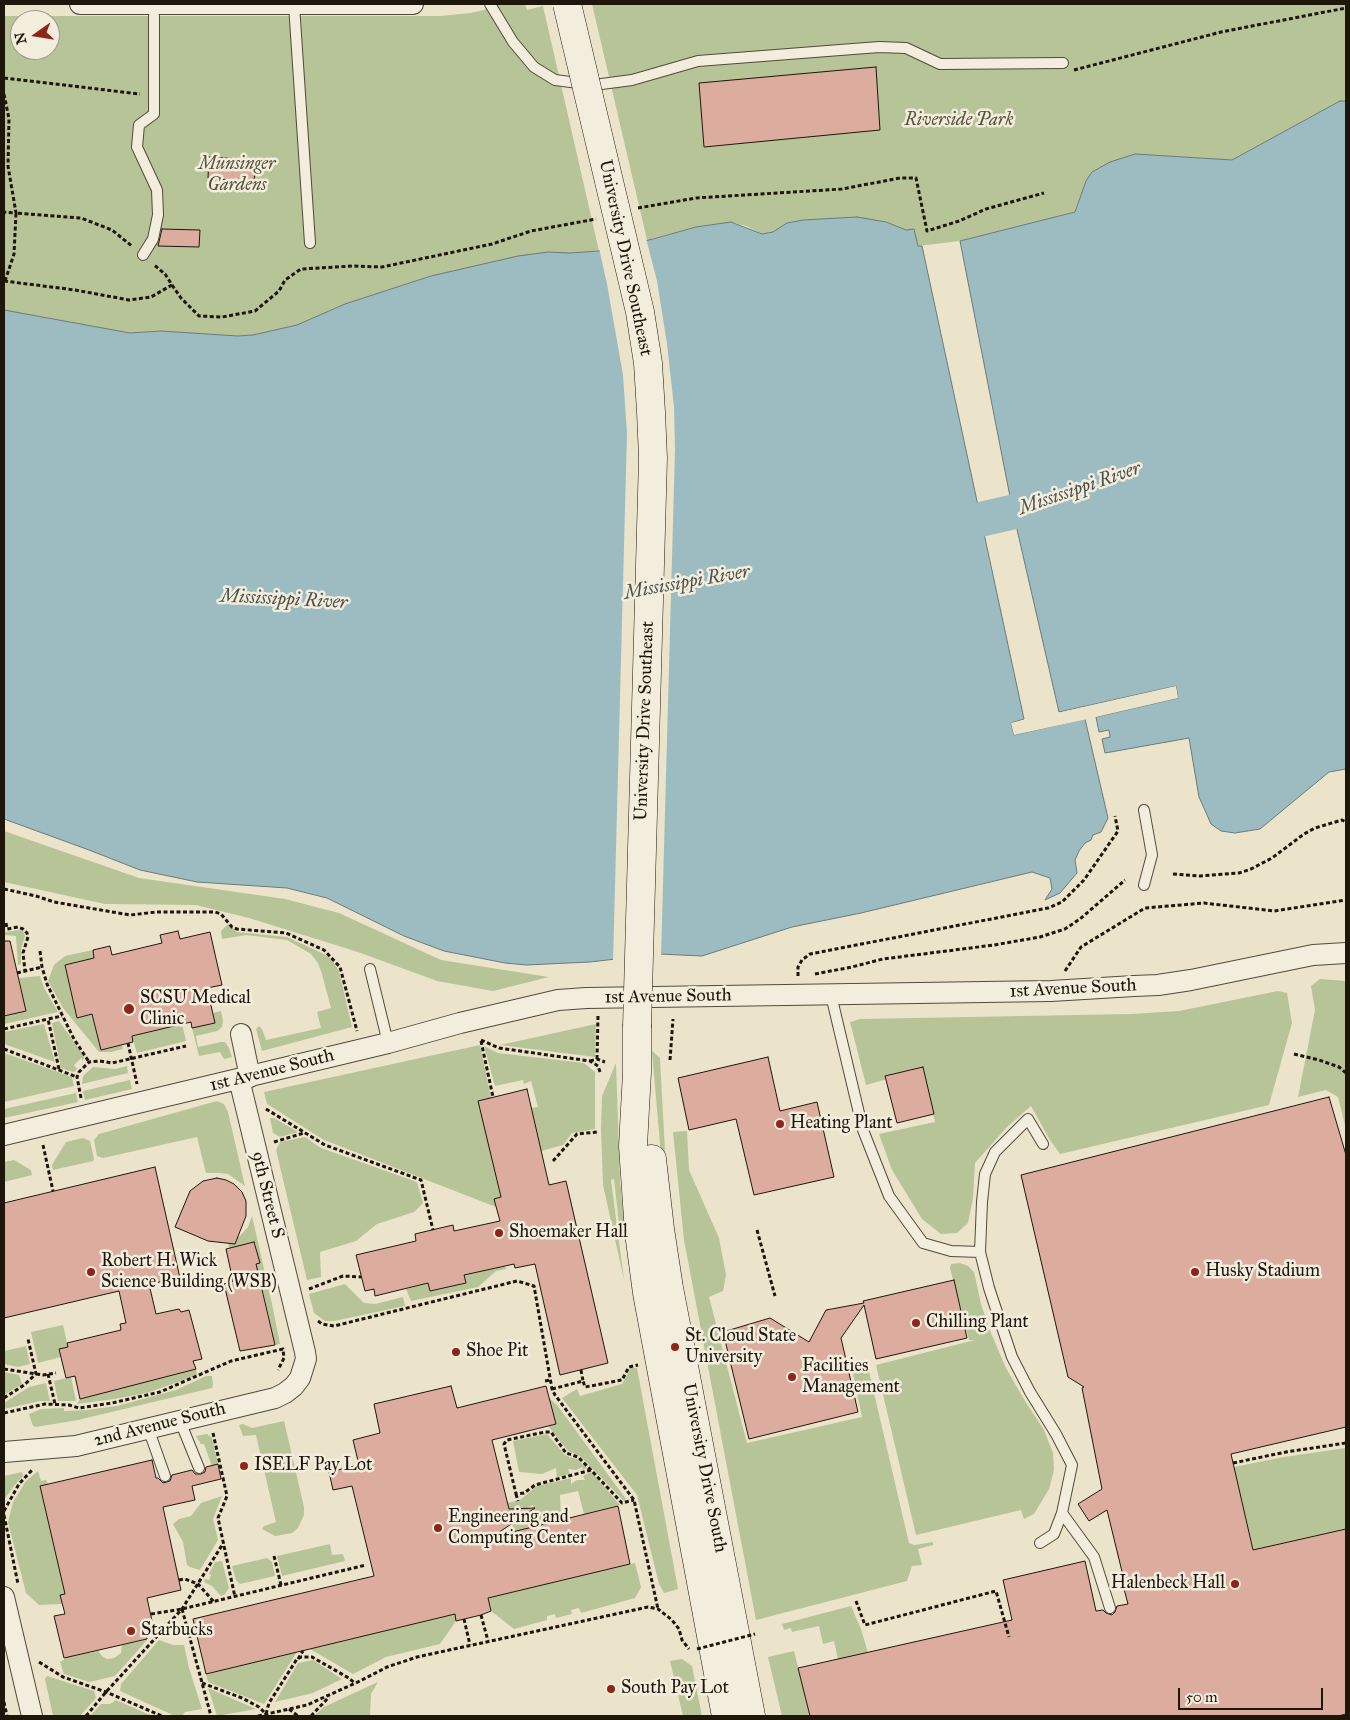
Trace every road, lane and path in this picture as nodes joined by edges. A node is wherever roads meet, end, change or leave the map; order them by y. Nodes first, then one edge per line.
1 (80, 4) edge
2 (413, 4) edge
3 (490, 4) edge
4 (567, 4) edge
5 (294, 5) edge
6 (1346, 8) edge
7 (154, 16) dead end
8 (1066, 67) joint
9 (4, 78) edge
10 (4, 94) edge
11 (155, 94) junction
12 (1044, 193) dead end
13 (633, 209) dead end
14 (4, 212) edge
15 (16, 213) junction
16 (598, 218) dead end
17 (310, 243) dead end
18 (143, 256) junction
19 (5, 281) edge
20 (172, 285) junction
21 (1144, 810) dead end
22 (1115, 816) dead end
23 (1346, 822) edge
24 (1173, 874) dead end
25 (1125, 880) dead end
26 (1144, 886) dead end
27 (4, 889) edge
28 (1346, 900) edge
29 (6, 923) dead end
30 (40, 951) dead end
31 (1346, 953) edge
32 (42, 967) junction
33 (370, 970) dead end
34 (25, 971) junction
35 (17, 973) dead end
36 (806, 975) dead end
37 (798, 976) dead end
38 (1051, 991) junction
39 (831, 995) junction
40 (598, 1013) dead end
41 (62, 1016) junction
42 (48, 1019) junction
43 (673, 1019) dead end
44 (637, 1027) joint
45 (4, 1029) edge
46 (357, 1032) dead end
47 (241, 1034) dead end
48 (128, 1043) dead end
49 (388, 1043) junction
50 (186, 1046) dead end
51 (4, 1048) edge
52 (1294, 1054) dead end
53 (131, 1058) junction
54 (597, 1059) junction
55 (670, 1060) dead end
56 (590, 1061) junction
57 (89, 1062) junction
58 (605, 1062) dead end
59 (59, 1070) junction
60 (600, 1072) dead end
61 (637, 1072) junction
62 (1346, 1073) edge
63 (77, 1077) junction
64 (245, 1078) junction
65 (138, 1087) dead end
66 (493, 1097) dead end
67 (82, 1101) dead end
68 (264, 1107) dead end
69 (598, 1132) dead end
70 (304, 1133) junction
71 (4, 1135) edge
72 (271, 1143) dead end
73 (43, 1144) dead end
74 (1043, 1144) dead end
75 (553, 1161) dead end
76 (53, 1192) dead end
77 (433, 1230) dead end
78 (757, 1230) dead end
79 (980, 1252) junction
80 (361, 1276) dead end
81 (306, 1290) dead end
82 (775, 1296) dead end
83 (314, 1317) dead end
84 (28, 1339) dead end
85 (640, 1365) dead end
86 (4, 1369) edge
87 (278, 1370) dead end
88 (303, 1370) joint
89 (582, 1370) dead end
90 (56, 1373) dead end
91 (36, 1374) junction
92 (48, 1374) junction
93 (551, 1380) junction
94 (546, 1381) dead end
95 (584, 1381) junction
96 (552, 1389) junction
97 (4, 1398) edge
98 (55, 1404) junction
99 (4, 1413) edge
100 (209, 1413) junction
101 (180, 1421) junction
102 (148, 1428) junction
103 (1346, 1443) edge
104 (4, 1452) edge
105 (1233, 1463) dead end
106 (26, 1468) dead end
107 (199, 1468) dead end
108 (591, 1470) junction
109 (165, 1476) dead end
110 (516, 1494) junction
111 (634, 1500) junction
112 (518, 1501) dead end
113 (4, 1511) edge
114 (1062, 1513) junction
115 (224, 1542) junction
116 (1040, 1543) dead end
117 (274, 1556) dead end
118 (366, 1565) dead end
119 (179, 1580) dead end
120 (198, 1584) junction
121 (281, 1585) junction
122 (234, 1597) junction
123 (4, 1598) edge
124 (856, 1601) dead end
125 (214, 1602) junction
126 (1110, 1608) dead end
127 (182, 1609) junction
128 (658, 1609) junction
129 (151, 1614) dead end
130 (482, 1615) dead end
131 (464, 1619) dead end
132 (755, 1634) dead end
133 (1008, 1636) dead end
134 (488, 1641) junction
135 (470, 1645) junction
136 (303, 1651) dead end
137 (34, 1659) dead end
138 (297, 1659) junction
139 (202, 1683) junction
140 (355, 1683) junction
141 (106, 1692) junction
142 (331, 1694) junction
143 (4, 1702) edge
144 (288, 1709) junction
145 (266, 1714) junction
146 (7, 1716) edge
147 (32, 1716) edge
148 (86, 1716) edge
149 (162, 1716) edge
150 (212, 1716) edge
151 (258, 1716) edge
152 (298, 1716) edge
153 (310, 1716) edge
154 (726, 1716) edge
155 (751, 1716) edge

1 - 5 street
2 - 5 street
3 - 8 lane
4 - 44 street, University Drive Southeast, bridge
5 - 17 lane
6 - 8 path
7 - 11 lane
9 - 11 path
10 - 15 path
11 - 18 lane
12 - 13 path
14 - 15 path
15 - 18 path
15 - 19 path
16 - 20 path
18 - 20 path
19 - 20 path
21 - 26 lane
22 - 37 path
23 - 24 path
25 - 36 path
27 - 46 path
28 - 38 path
29 - 34 path
30 - 32 path
31 - 38 street, 1st Avenue South
32 - 34 path
32 - 41 path
33 - 49 lane
34 - 35 path
38 - 39 street, 1st Avenue South
39 - 49 street, 1st Avenue South
39 - 79 lane
40 - 54 path
41 - 42 path
41 - 57 path
42 - 45 path
42 - 59 path
43 - 55 path
44 - 61 street, University Drive South
47 - 64 street, 9th Street S
48 - 53 path
49 - 64 street, 1st Avenue South
50 - 53 path
51 - 59 path
52 - 62 path
53 - 57 path
53 - 65 path
54 - 56 path
54 - 58 path
56 - 60 path
56 - 66 path
57 - 63 path
59 - 63 path
61 - 154 street, University Drive South
61 - 155 street, University Drive South
63 - 67 path
64 - 71 street, 1st Avenue South
64 - 88 street, 9th Street S
68 - 70 path
69 - 75 path
70 - 72 path
70 - 77 path
73 - 76 path
74 - 79 lane
78 - 82 path
79 - 114 lane
80 - 81 path
83 - 93 path
84 - 91 path
85 - 95 path
86 - 91 path
87 - 98 path
88 - 100 street, 2nd Avenue South
89 - 95 path
90 - 92 path
91 - 92 path
91 - 97 path
92 - 98 path
93 - 94 path
93 - 96 path
95 - 96 path
96 - 111 path
98 - 99 path
100 - 101 street, 2nd Avenue South
100 - 115 path
101 - 102 street, 2nd Avenue South
101 - 107 lane
102 - 104 street, 2nd Avenue South
102 - 109 lane
103 - 105 path
106 - 113 path
108 - 110 path
108 - 110 path
108 - 111 path
110 - 112 path
111 - 128 path
114 - 116 lane
114 - 126 lane
115 - 120 path
115 - 122 path
117 - 121 path
118 - 121 path
119 - 120 path
120 - 125 path
120 - 127 path
121 - 122 path
122 - 125 path
123 - 147 street
124 - 133 path
125 - 127 path
127 - 129 path
127 - 139 path
127 - 141 path
128 - 132 path, bridge
128 - 134 path
130 - 134 path
131 - 135 path
134 - 135 path
135 - 140 path
136 - 138 path
137 - 141 path
138 - 140 path
138 - 145 path
139 - 145 path
139 - 150 path
140 - 142 path
141 - 148 path
141 - 149 path
142 - 144 path
142 - 153 path
143 - 146 path
144 - 145 path
144 - 152 path
145 - 151 path

